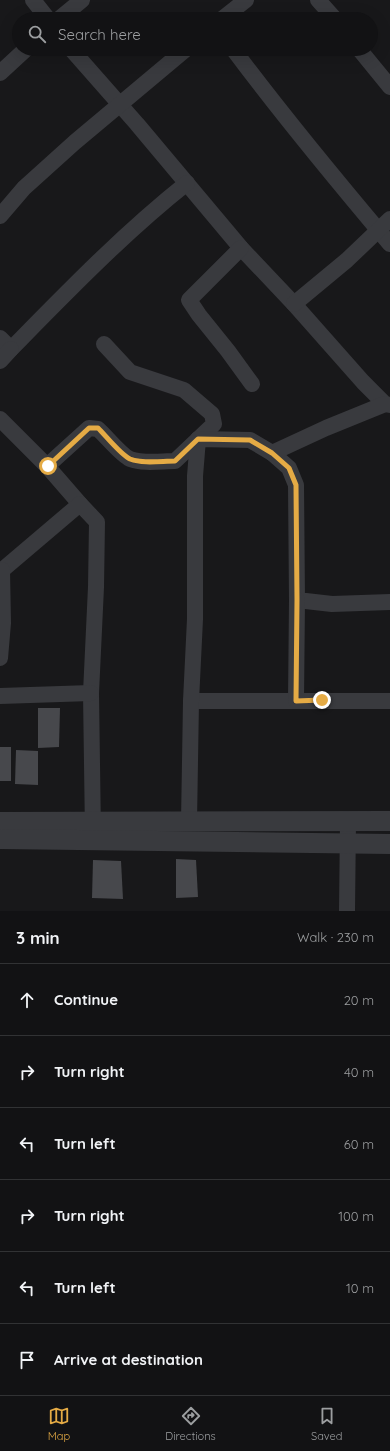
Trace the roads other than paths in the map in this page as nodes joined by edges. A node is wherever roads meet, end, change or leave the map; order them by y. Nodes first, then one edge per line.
1 (33, 0) edge
2 (82, 0) edge
3 (246, 0) edge
4 (318, 0) edge
5 (42, 12) edge
6 (68, 12) edge
7 (231, 12) edge
8 (329, 12) edge
9 (18, 56) edge
10 (77, 56) edge
11 (178, 56) edge
12 (238, 56) edge
13 (365, 56) edge
14 (0, 73) edge
15 (390, 87) edge
16 (120, 105) junction
17 (187, 183) junction
18 (0, 216) edge
19 (390, 219) edge
20 (378, 230) junction
21 (390, 244) edge
22 (241, 248) junction
23 (294, 304) junction
24 (5, 343) edge
25 (104, 344) dead end
26 (0, 361) edge
27 (252, 384) dead end
28 (388, 405) edge
29 (0, 419) edge
30 (198, 439) junction
31 (272, 453) junction
32 (48, 466) junction
33 (80, 504) junction
34 (1, 571) edge
35 (297, 600) junction
36 (390, 602) edge
37 (0, 658) edge
38 (91, 693) junction
39 (0, 696) edge
40 (191, 701) junction
41 (296, 701) junction
42 (390, 701) edge
43 (390, 821) edge
44 (0, 822) edge
45 (189, 822) junction
46 (348, 822) junction
47 (93, 831) junction
48 (0, 839) edge
49 (348, 844) junction
50 (390, 844) edge
51 (347, 911) edge

1 - 5 street
2 - 6 street
3 - 7 street
4 - 8 street
9 - 14 street
10 - 16 street
11 - 16 street
12 - 20 street
13 - 15 street
16 - 17 street
16 - 18 street
17 - 22 street
17 - 24 street
19 - 20 street
20 - 21 street
20 - 23 street
22 - 23 street
22 - 27 street
23 - 28 street
24 - 26 street
25 - 30 street
28 - 31 street
29 - 32 street
30 - 31 street
30 - 32 street
30 - 40 street
31 - 35 street
32 - 33 street
33 - 34 street
33 - 38 street
34 - 37 street
35 - 36 street
35 - 41 street
38 - 39 street
38 - 47 street
40 - 41 street
40 - 45 street
41 - 42 street
43 - 46 street
44 - 47 street
45 - 46 street
45 - 47 street
46 - 49 street
47 - 48 street
47 - 49 street
49 - 50 street
49 - 51 street

